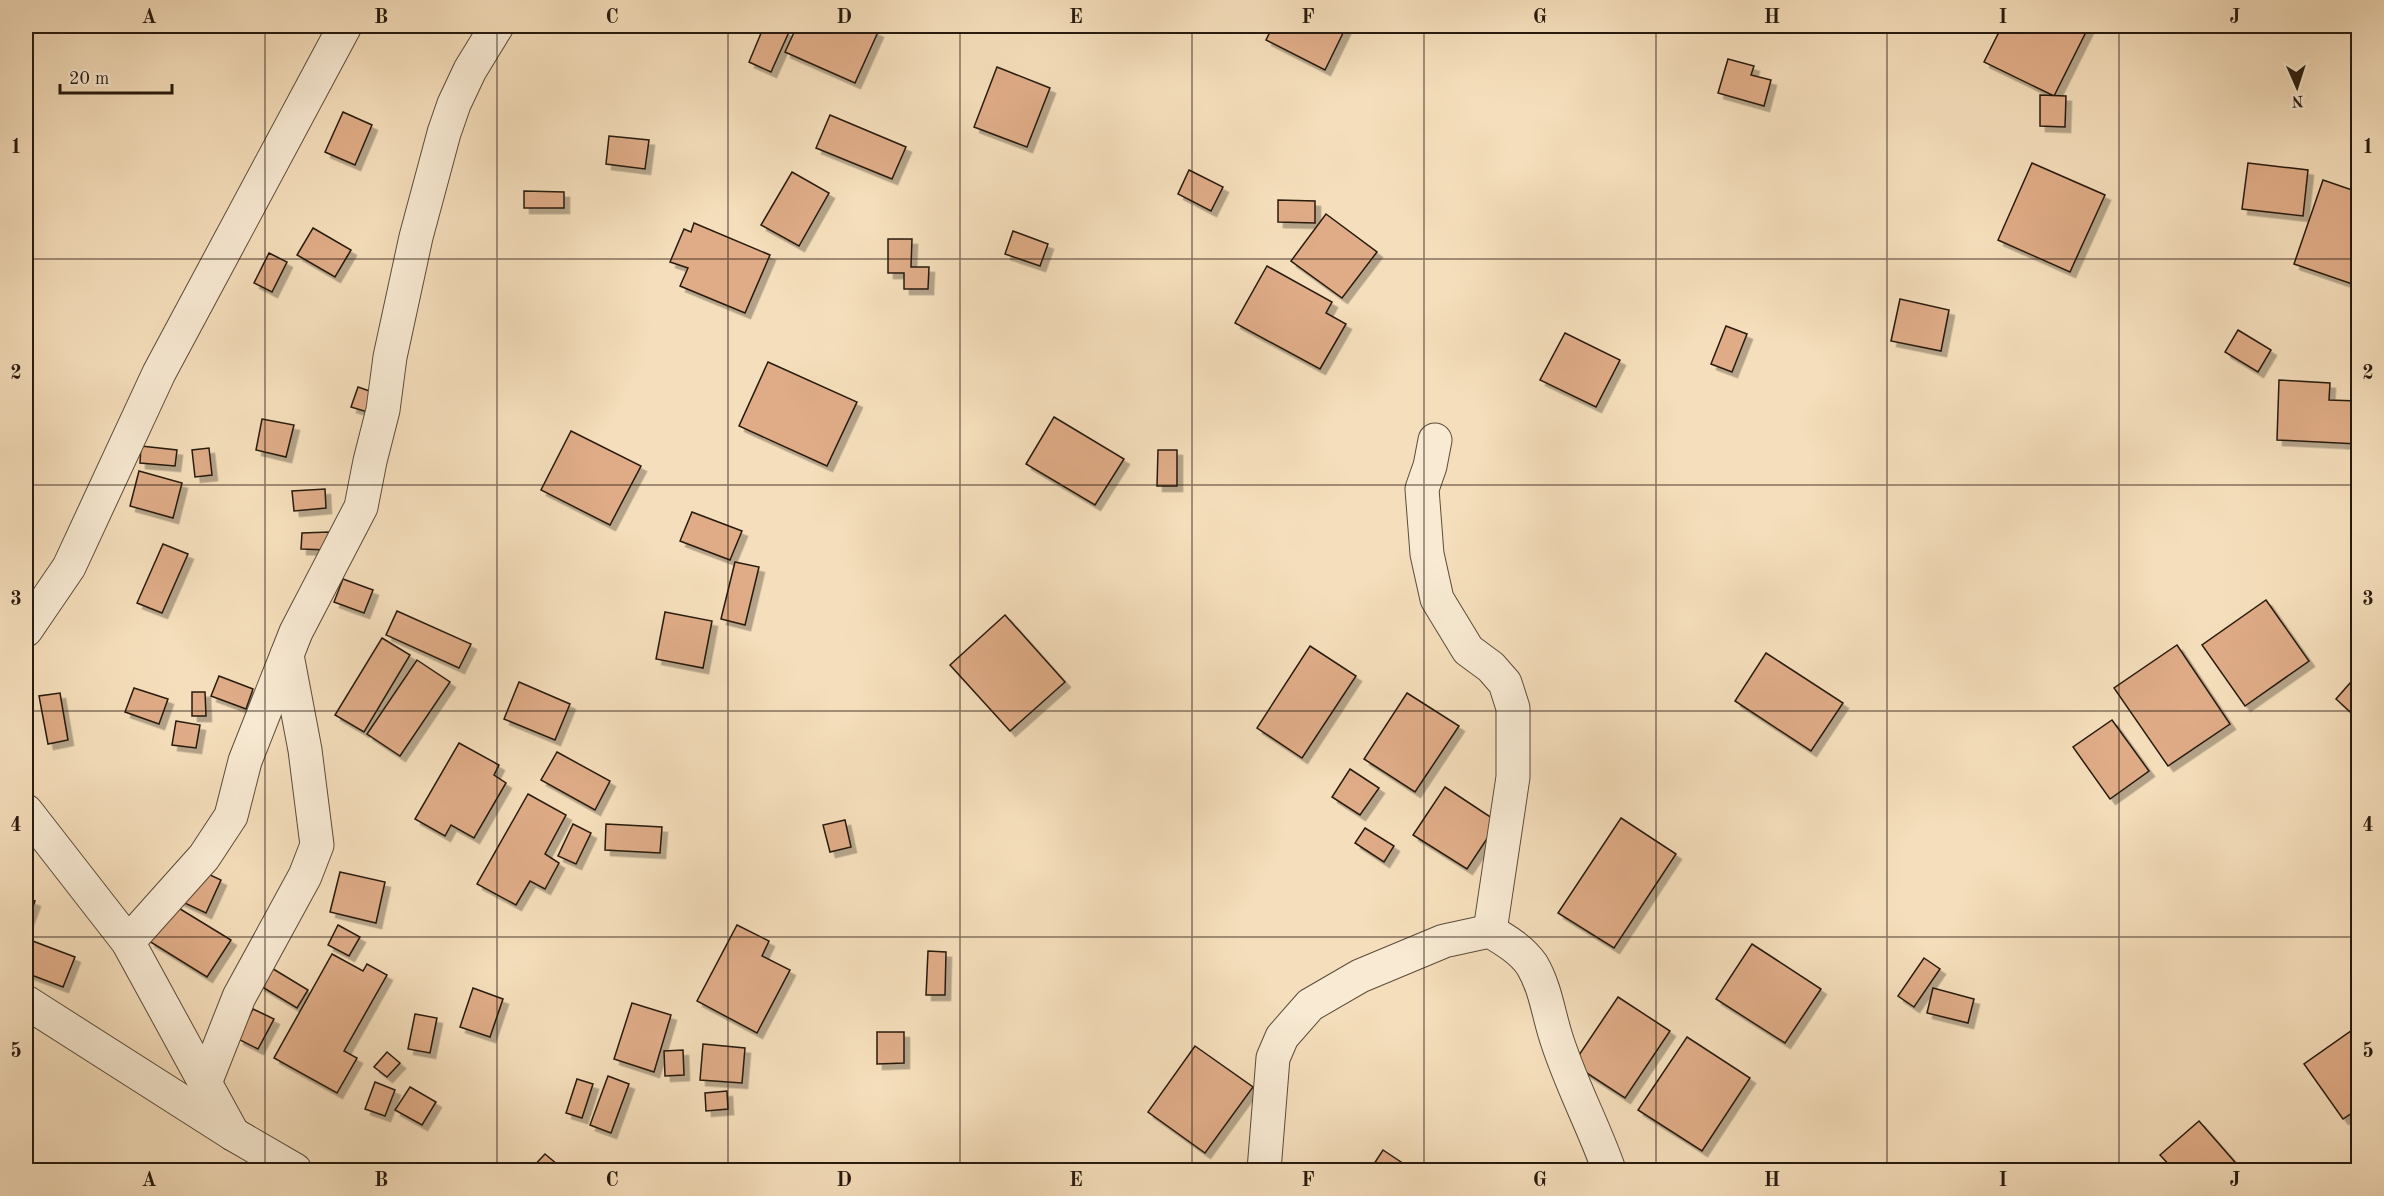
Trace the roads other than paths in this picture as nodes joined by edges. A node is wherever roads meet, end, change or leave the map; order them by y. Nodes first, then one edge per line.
1 (345, 26) edge
2 (497, 26) edge
3 (1435, 440) dead end
4 (26, 630) edge
5 (288, 655) junction
6 (26, 811) edge
7 (1490, 931) junction
8 (128, 942) junction
9 (26, 1002) edge
10 (205, 1083) junction
11 (233, 1134) junction
12 (295, 1170) edge
13 (1264, 1170) edge
14 (1609, 1170) edge

1 - 4 street
2 - 5 street
3 - 7 street
5 - 8 street
5 - 10 street
6 - 8 street
7 - 13 street
7 - 14 street
8 - 10 street
9 - 11 street
10 - 11 street
11 - 12 street

